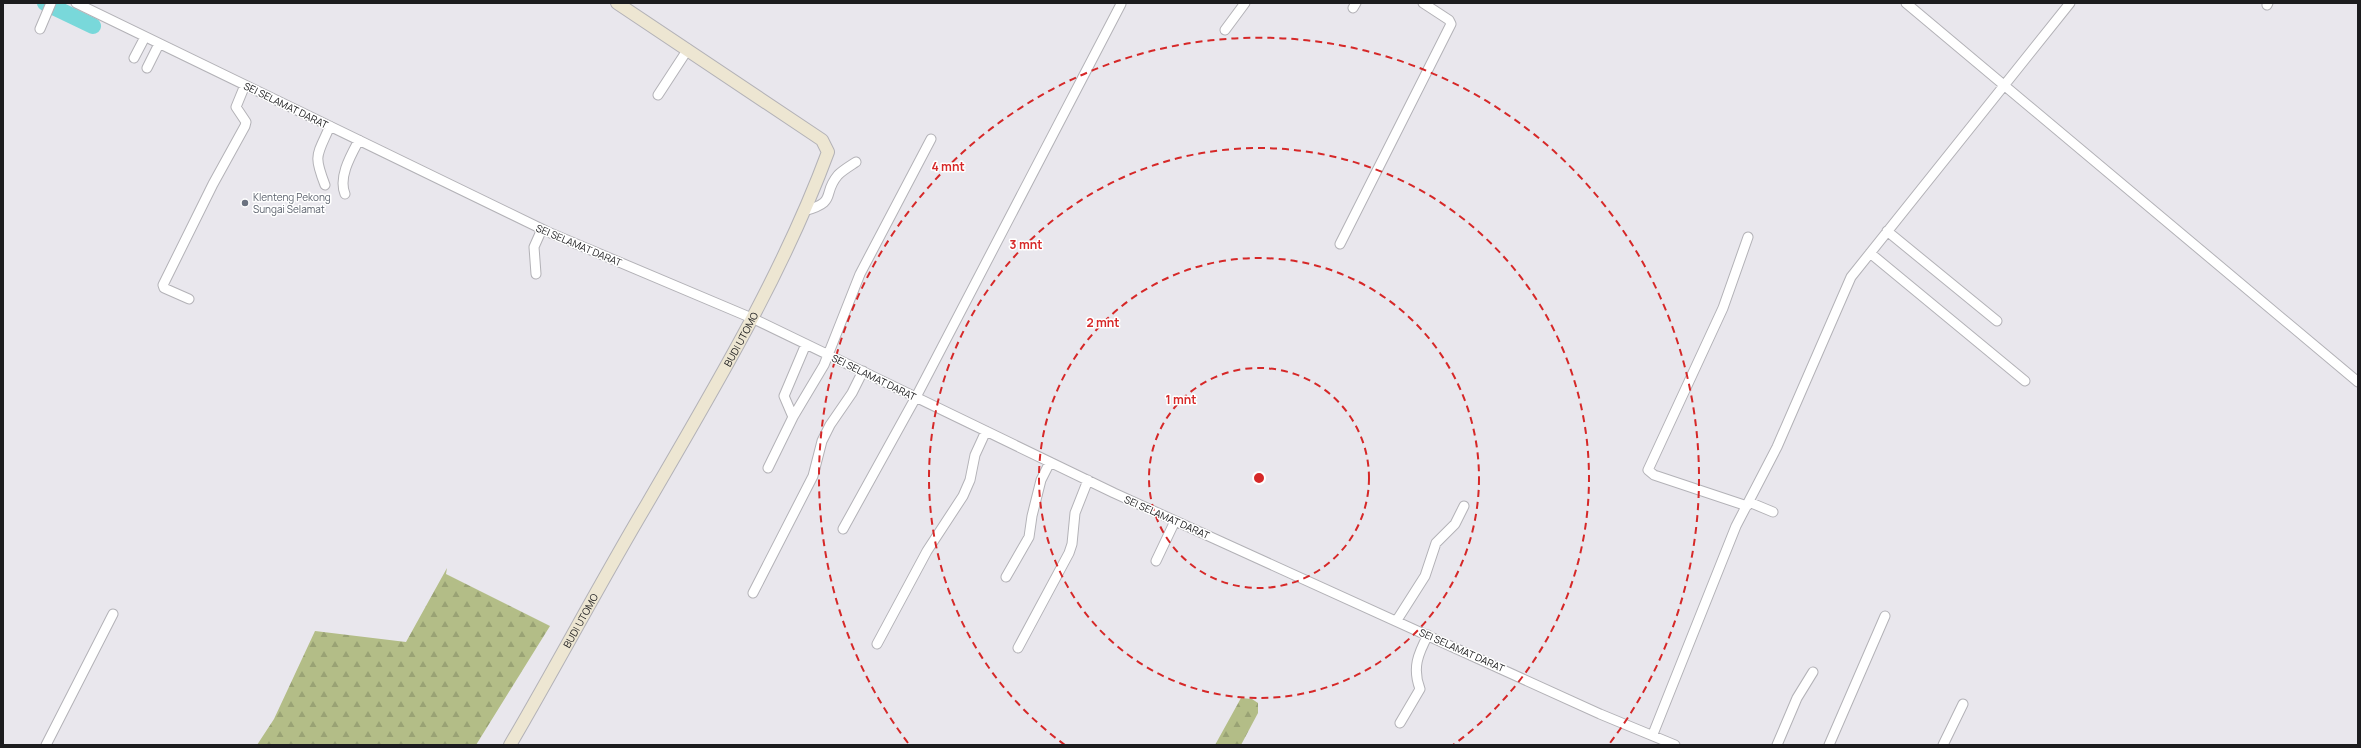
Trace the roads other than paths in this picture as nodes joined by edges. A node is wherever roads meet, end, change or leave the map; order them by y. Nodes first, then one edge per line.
1 (51, 3) edge
2 (76, 3) edge
3 (617, 3) edge
4 (1245, 3) edge
5 (1423, 3) edge
6 (1906, 3) edge
7 (2070, 3) edge
8 (1121, 4) edge
9 (40, 30) dead end
10 (1225, 30) dead end
11 (144, 39) junction
12 (158, 47) junction
13 (688, 49) junction
14 (134, 58) dead end
15 (146, 68) dead end
16 (2005, 84) junction
17 (244, 88) junction
18 (658, 95) dead end
19 (330, 126) junction
20 (932, 139) dead end
21 (359, 140) junction
22 (856, 162) dead end
23 (325, 185) dead end
24 (345, 194) dead end
25 (804, 211) junction
26 (1887, 231) junction
27 (541, 232) junction
28 (1748, 237) dead end
29 (1340, 244) dead end
30 (1870, 253) junction
31 (536, 274) dead end
32 (189, 299) dead end
33 (1997, 321) dead end
34 (751, 323) junction
35 (806, 344) junction
36 (827, 354) junction
37 (863, 371) junction
38 (2025, 381) dead end
39 (2358, 382) edge
40 (914, 401) junction
41 (793, 417) junction
42 (986, 431) junction
43 (1049, 466) junction
44 (768, 468) dead end
45 (1087, 484) junction
46 (1748, 504) junction
47 (1464, 506) dead end
48 (1773, 512) dead end
49 (1173, 524) junction
50 (843, 530) dead end
51 (1156, 561) dead end
52 (1006, 577) dead end
53 (753, 593) dead end
54 (113, 614) dead end
55 (1885, 616) dead end
56 (1397, 620) junction
57 (1426, 638) junction
58 (878, 644) dead end
59 (1018, 648) dead end
60 (1813, 672) dead end
61 (1963, 704) dead end
62 (1400, 723) dead end
63 (1653, 734) junction
64 (46, 745) edge
65 (510, 745) edge
66 (1675, 745) edge
67 (1777, 745) edge
68 (1829, 745) edge
69 (1943, 745) edge

1 - 9 street
2 - 11 street, SEI SELAMAT DARAT
3 - 13 street, BUDI UTOMO
4 - 10 street
5 - 29 street
6 - 16 street
7 - 16 street
8 - 40 street
11 - 12 street, SEI SELAMAT DARAT
11 - 14 street
12 - 15 street
12 - 17 street, SEI SELAMAT DARAT
13 - 18 street
13 - 25 street, BUDI UTOMO
16 - 26 street
16 - 39 street
17 - 19 street, SEI SELAMAT DARAT
17 - 32 street
19 - 21 street, SEI SELAMAT DARAT
19 - 23 street
20 - 36 street
21 - 24 street
21 - 27 street, SEI SELAMAT DARAT
22 - 25 street
25 - 34 street, BUDI UTOMO
26 - 30 street
26 - 33 street
27 - 31 street
27 - 34 street, SEI SELAMAT DARAT
28 - 46 street
30 - 38 street
30 - 46 street
34 - 35 street, SEI SELAMAT DARAT
34 - 65 street, BUDI UTOMO
35 - 36 street, SEI SELAMAT DARAT
35 - 41 street
36 - 37 street, SEI SELAMAT DARAT
36 - 41 street
37 - 40 street, SEI SELAMAT DARAT
37 - 53 street
40 - 42 street, SEI SELAMAT DARAT
40 - 50 street
41 - 44 street
42 - 43 street, SEI SELAMAT DARAT
42 - 58 street
43 - 45 street, SEI SELAMAT DARAT
43 - 52 street
45 - 49 street, SEI SELAMAT DARAT
45 - 59 street
46 - 48 street
46 - 63 street
47 - 56 street
49 - 51 street
49 - 56 street, SEI SELAMAT DARAT
54 - 64 street
55 - 68 street
56 - 57 street, SEI SELAMAT DARAT
57 - 62 street
57 - 63 street, SEI SELAMAT DARAT
60 - 67 street
61 - 69 street
63 - 66 street, SEI SELAMAT DARAT

